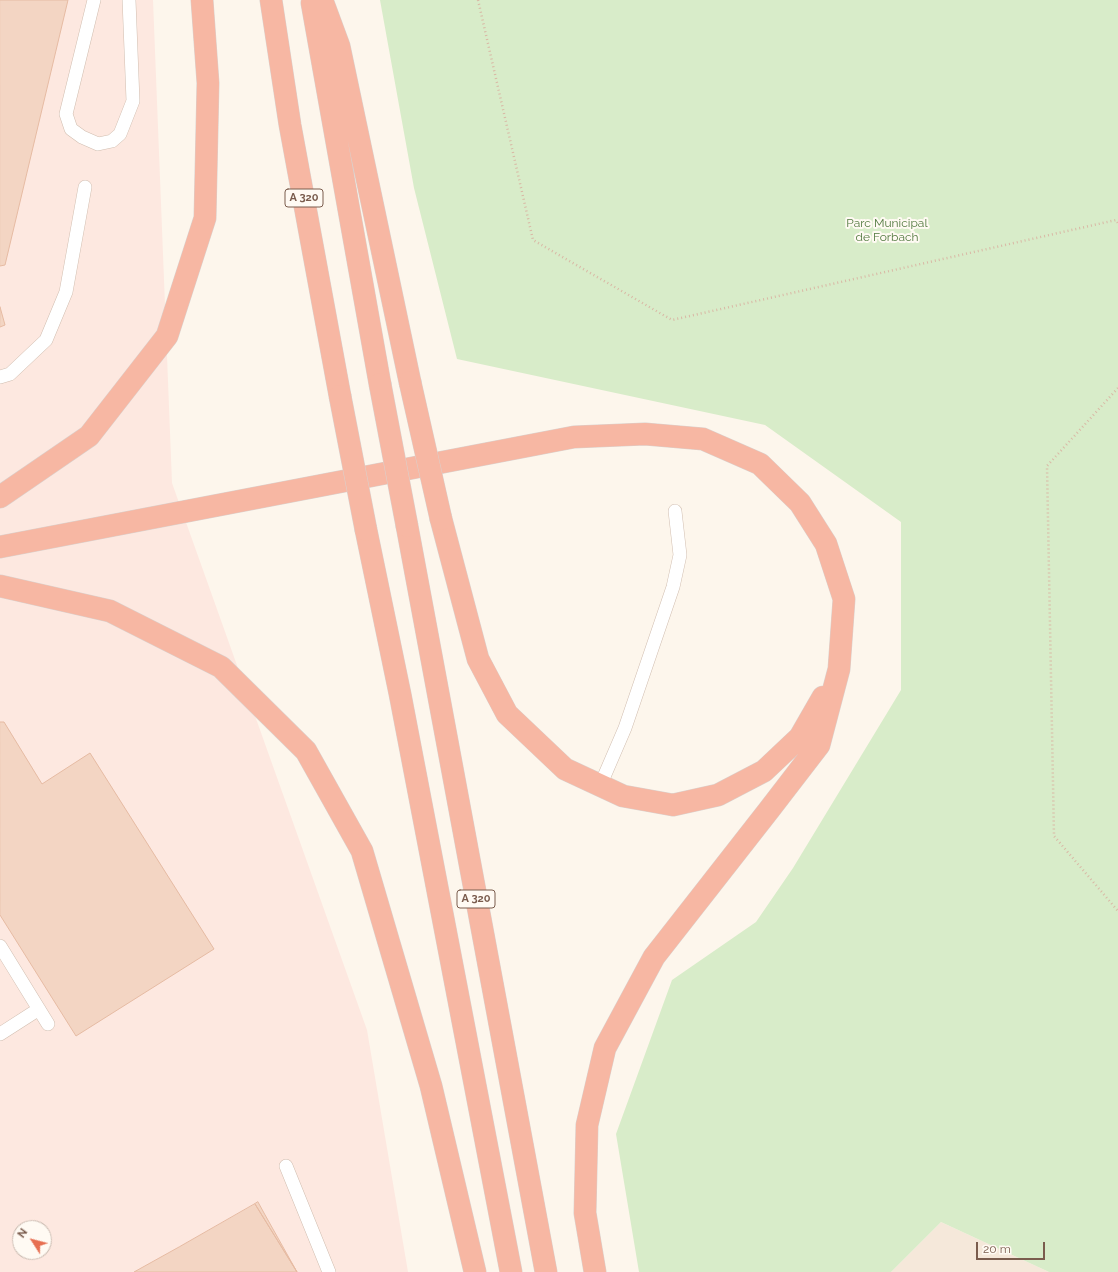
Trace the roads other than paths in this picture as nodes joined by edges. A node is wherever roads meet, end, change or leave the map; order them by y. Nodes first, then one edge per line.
1 (94, 0) edge
2 (129, 0) edge
3 (202, 0) edge
4 (270, 0) edge
5 (312, 0) edge
6 (322, 0) edge
7 (85, 187) dead end
8 (0, 377) edge
9 (0, 497) edge
10 (675, 511) dead end
11 (0, 547) edge
12 (0, 586) edge
13 (839, 670) junction
14 (600, 786) junction
15 (0, 946) edge
16 (39, 1009) junction
17 (48, 1024) dead end
18 (0, 1034) edge
19 (286, 1166) dead end
20 (329, 1272) edge
21 (475, 1272) edge
22 (511, 1272) edge
23 (546, 1272) edge
24 (595, 1272) edge

1 - 2 lane
3 - 9 highway
4 - 22 highway, A 320, bridge
5 - 23 highway, A 320, bridge
6 - 14 highway, bridge
7 - 8 lane
10 - 14 lane
11 - 13 highway
12 - 21 highway
13 - 14 highway
13 - 24 highway
15 - 16 lane
16 - 17 lane
16 - 18 lane
19 - 20 lane

